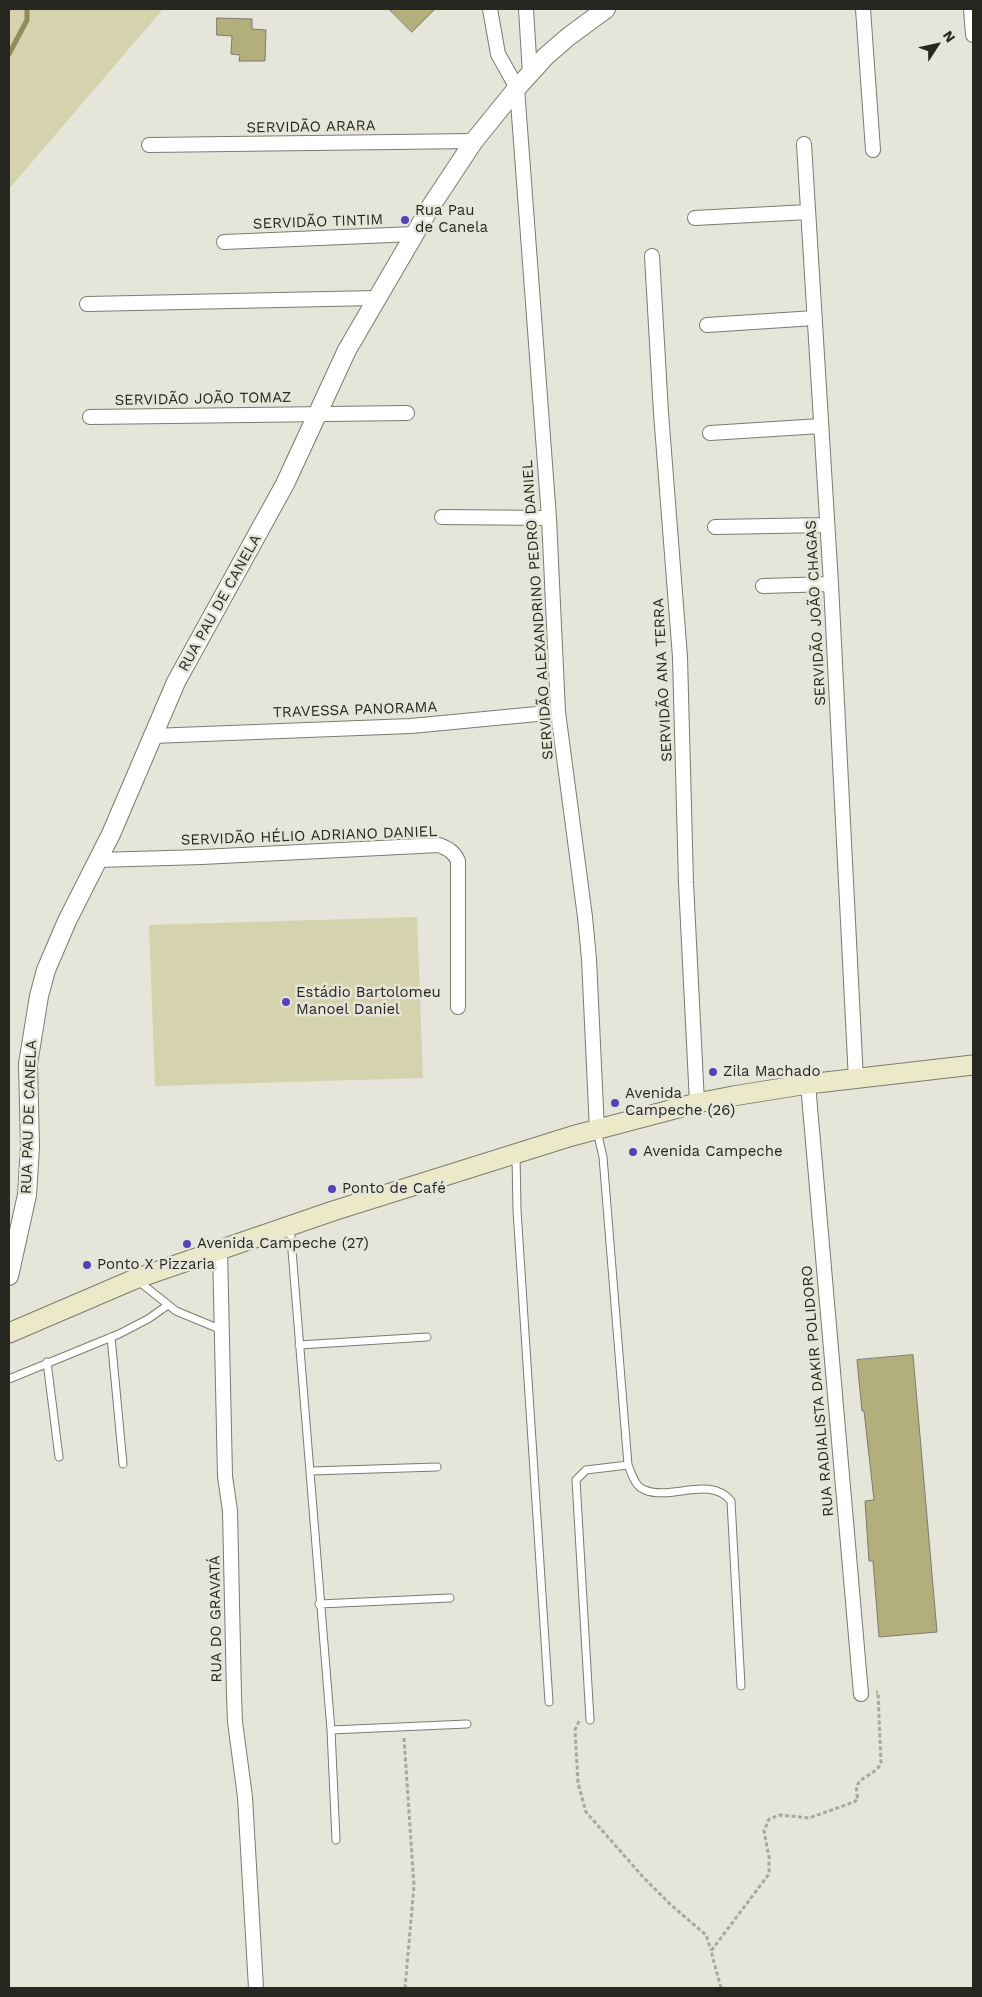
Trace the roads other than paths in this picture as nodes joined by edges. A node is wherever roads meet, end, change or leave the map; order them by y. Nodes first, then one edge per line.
1 (490, 9) edge
2 (526, 9) edge
3 (606, 9) edge
4 (864, 9) edge
5 (971, 9) edge
6 (973, 35) edge
7 (530, 74) junction
8 (517, 88) junction
9 (474, 141) junction
10 (804, 144) dead end
11 (149, 145) dead end
12 (873, 150) dead end
13 (808, 212) junction
14 (695, 218) dead end
15 (414, 234) junction
16 (224, 242) dead end
17 (652, 256) dead end
18 (376, 298) junction
19 (87, 304) dead end
20 (815, 318) junction
21 (707, 325) dead end
22 (407, 413) dead end
23 (318, 414) junction
24 (90, 417) dead end
25 (821, 426) junction
26 (710, 433) dead end
27 (442, 517) dead end
28 (549, 518) junction
29 (827, 525) junction
30 (715, 527) dead end
31 (831, 584) junction
32 (764, 586) dead end
33 (558, 712) junction
34 (152, 736) junction
35 (98, 860) junction
36 (458, 1007) dead end
37 (973, 1065) edge
38 (856, 1080) junction
39 (808, 1084) junction
40 (697, 1103) junction
41 (597, 1130) junction
42 (516, 1152) junction
43 (290, 1226) junction
44 (220, 1249) junction
45 (9, 1276) edge
46 (135, 1279) junction
47 (168, 1305) junction
48 (222, 1330) junction
49 (9, 1334) edge
50 (111, 1337) junction
51 (427, 1337) dead end
52 (300, 1345) junction
53 (47, 1362) junction
54 (9, 1379) edge
55 (59, 1457) dead end
56 (123, 1464) dead end
57 (628, 1465) junction
58 (437, 1467) dead end
59 (311, 1471) junction
60 (450, 1598) dead end
61 (319, 1604) junction
62 (741, 1686) dead end
63 (861, 1694) road end
64 (549, 1702) dead end
65 (590, 1716) road end
66 (467, 1724) dead end
67 (331, 1730) junction
68 (336, 1840) dead end
69 (256, 1988) edge

1 - 8 street
2 - 7 street
3 - 7 street, RUA PAU DE CANELA
4 - 12 street
5 - 6 street
7 - 8 street, RUA PAU DE CANELA
8 - 9 street, RUA PAU DE CANELA
8 - 28 street, SERVIDÃO ALEXANDRINO PEDRO DANIEL
9 - 11 street, SERVIDÃO ARARA
9 - 15 street, RUA PAU DE CANELA
10 - 13 street, SERVIDÃO JOÃO CHAGAS
13 - 14 street
13 - 20 street, SERVIDÃO JOÃO CHAGAS
15 - 16 street, SERVIDÃO TINTIM
15 - 18 street, RUA PAU DE CANELA
17 - 40 street, SERVIDÃO ANA TERRA
18 - 19 street
18 - 23 street, RUA PAU DE CANELA
20 - 21 street
20 - 25 street, SERVIDÃO JOÃO CHAGAS
22 - 23 street, SERVIDÃO JOÃO TOMAZ
23 - 24 street, SERVIDÃO JOÃO TOMAZ
23 - 34 street, RUA PAU DE CANELA
25 - 26 street
25 - 29 street, SERVIDÃO JOÃO CHAGAS
27 - 28 street
28 - 33 street, SERVIDÃO ALEXANDRINO PEDRO DANIEL
29 - 30 street
29 - 31 street, SERVIDÃO JOÃO CHAGAS
31 - 32 street
31 - 38 street, SERVIDÃO JOÃO CHAGAS
33 - 34 street, TRAVESSA PANORAMA
33 - 41 street, SERVIDÃO ALEXANDRINO PEDRO DANIEL
34 - 35 street, RUA PAU DE CANELA
35 - 36 street, SERVIDÃO HÉLIO ADRIANO DANIEL
35 - 45 street, RUA PAU DE CANELA
37 - 38 main road
38 - 39 main road
39 - 40 main road
39 - 63 street, RUA RADIALISTA DAKIR POLIDORO
40 - 41 main road
41 - 42 main road
41 - 57 lane
42 - 43 main road
42 - 64 lane
43 - 44 main road
43 - 52 lane
44 - 46 main road
44 - 48 street, RUA DO GRAVATÁ
46 - 47 lane
46 - 49 main road
47 - 48 lane
47 - 50 lane
48 - 69 street, RUA DO GRAVATÁ
50 - 53 lane
50 - 56 lane
51 - 52 lane
52 - 59 lane
53 - 54 lane
53 - 55 lane
57 - 62 lane
57 - 65 lane
58 - 59 lane
59 - 61 lane
60 - 61 lane
61 - 67 lane
66 - 67 lane
67 - 68 lane

